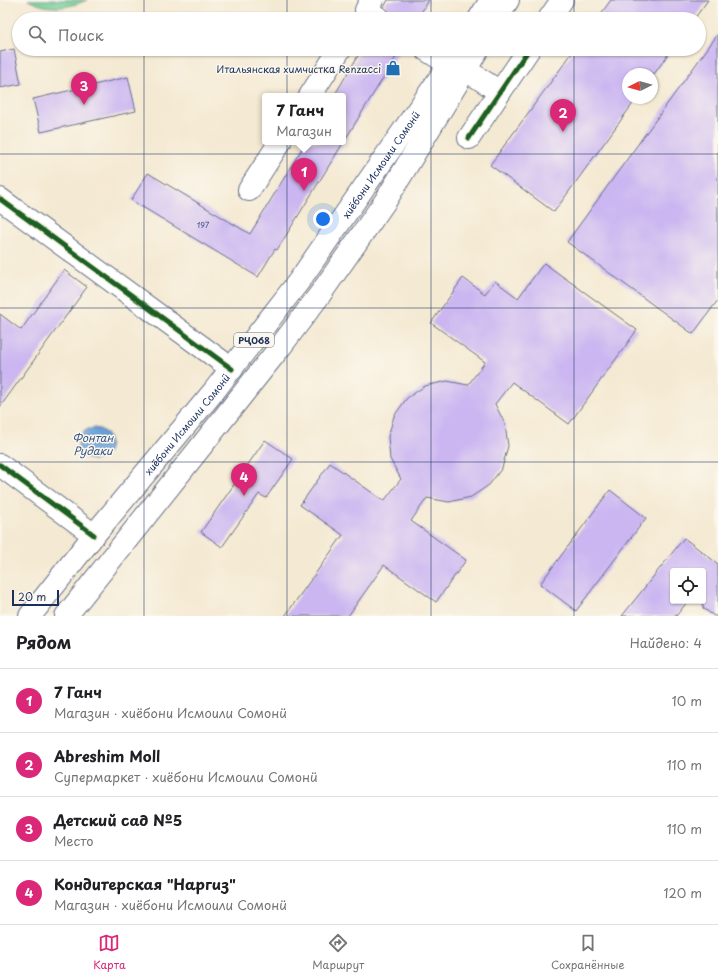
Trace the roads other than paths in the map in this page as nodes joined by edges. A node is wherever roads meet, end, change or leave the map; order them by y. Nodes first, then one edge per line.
1 (490, 0) edge
2 (508, 0) edge
3 (562, 0) edge
4 (483, 12) edge
5 (500, 12) edge
6 (554, 12) edge
7 (336, 56) edge
8 (443, 56) edge
9 (468, 56) edge
10 (524, 56) edge
11 (459, 62) edge
12 (500, 92) junction
13 (312, 93) edge
14 (469, 138) dead end
15 (278, 145) edge
16 (249, 190) dead end
17 (0, 199) edge
18 (232, 369) junction
19 (0, 465) edge
20 (94, 535) junction
21 (30, 616) edge
22 (66, 616) edge

1 - 4 main road
2 - 5 main road
3 - 6 main road
7 - 13 main road
8 - 11 main road
9 - 11 main road, хиёбони Исмоили Сомонӣ / РҶ068
10 - 12 main road
11 - 12 main road
11 - 18 main road, хиёбони Исмоили Сомонӣ / РҶ068
11 - 22 main road, хиёбони Исмоили Сомонӣ / РҶ068
12 - 14 main road
15 - 16 main road
17 - 18 main road
18 - 20 main road, хиёбони Исмоили Сомонӣ / РҶ068
19 - 20 main road
20 - 21 main road, хиёбони Исмоили Сомонӣ / РҶ068

